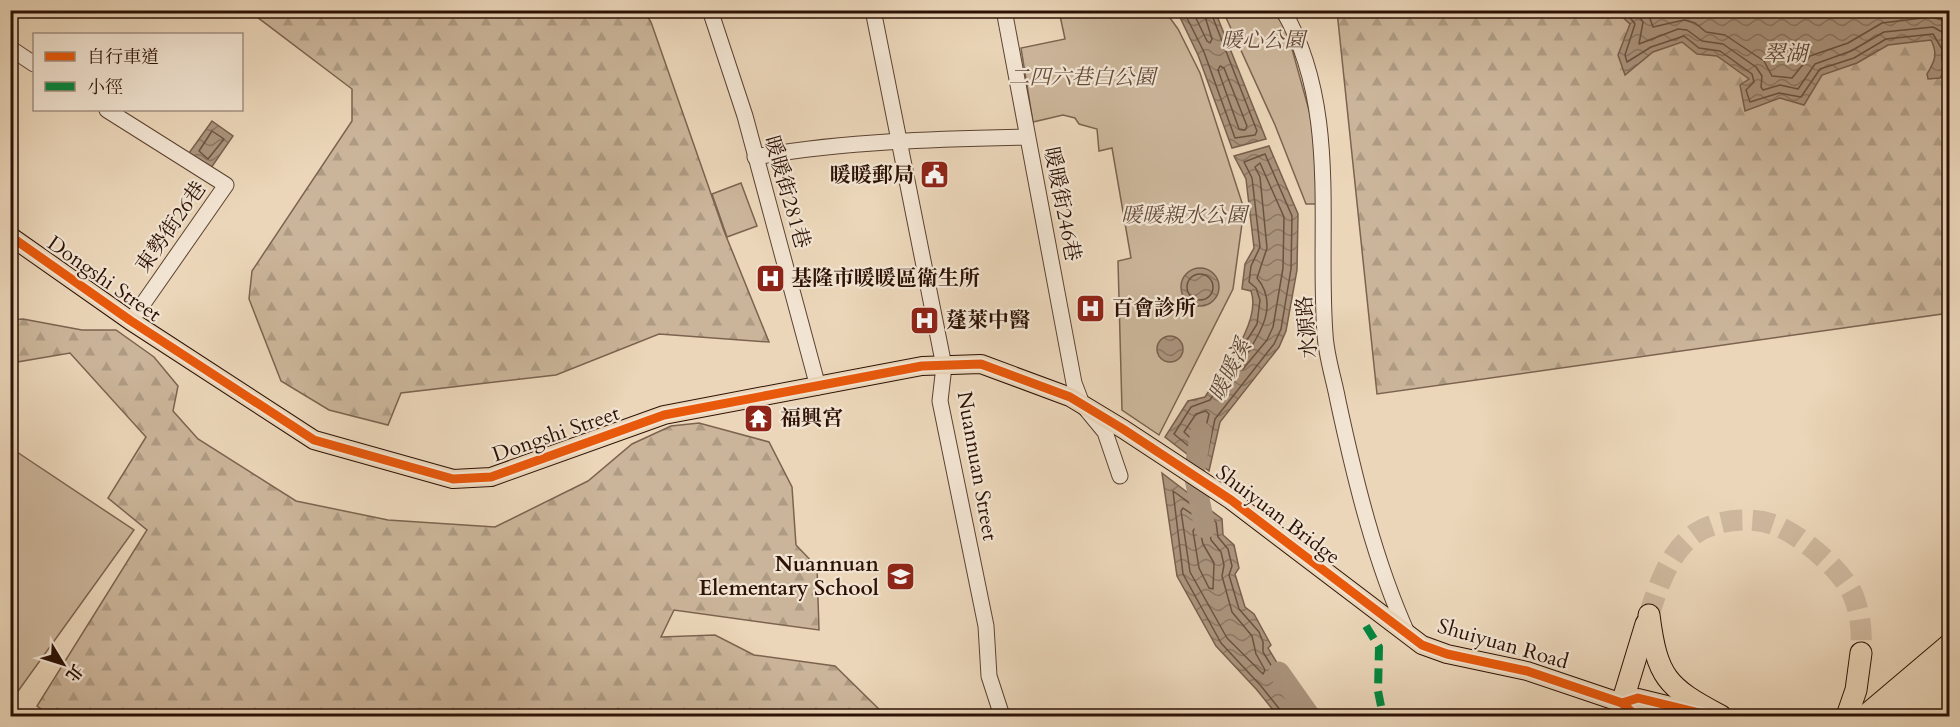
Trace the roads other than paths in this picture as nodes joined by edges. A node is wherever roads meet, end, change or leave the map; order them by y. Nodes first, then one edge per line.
1 (710, 10) edge
2 (873, 10) edge
3 (1004, 10) edge
4 (1282, 10) edge
5 (13, 54) edge
6 (33, 64) edge
7 (109, 111) edge
8 (1027, 137) junction
9 (897, 140) junction
10 (754, 157) junction
11 (10, 236) edge
12 (132, 321) junction
13 (944, 366) junction
14 (818, 387) junction
15 (1082, 404) junction
16 (1124, 429) joint
17 (1120, 476) dead end
18 (1408, 635) junction
19 (1950, 644) edge
20 (1861, 653) tunnel mouth
21 (1950, 656) edge
22 (1950, 665) edge
23 (1950, 690) edge
24 (1622, 704) junction
25 (1950, 706) edge
26 (1002, 717) edge
27 (1645, 717) edge
28 (1712, 717) edge
29 (1721, 717) edge
30 (1847, 717) edge
31 (1865, 717) edge
32 (1877, 717) edge
33 (1890, 717) edge
34 (1920, 717) edge
35 (1937, 717) edge

1 - 10 street, 暖暖街281巷
2 - 9 street, Nuannuan Street
3 - 8 street, 暖暖街246巷
4 - 18 street, 水源路
5 - 6 street
7 - 12 street, 東勢街26巷
8 - 9 street
8 - 15 street, 暖暖街246巷
9 - 10 street
9 - 13 street, Nuannuan Street
10 - 14 street, 暖暖街281巷
11 - 12 main road, Dongshi Street
12 - 14 main road, Dongshi Street
13 - 14 main road, Dongshi Street
13 - 15 main road, Dongshi Street
13 - 26 street, Nuannuan Street
15 - 16 main road, Dongshi Street
15 - 17 street
16 - 18 main road, Shuiyuan Bridge
18 - 24 main road, Shuiyuan Road
19 - 31 highway
20 - 30 highway
21 - 32 highway
22 - 33 highway
23 - 34 highway
24 - 27 main road, Shuiyuan Road
24 - 28 main road, Shuiyuan Road
24 - 29 highway
25 - 35 highway

